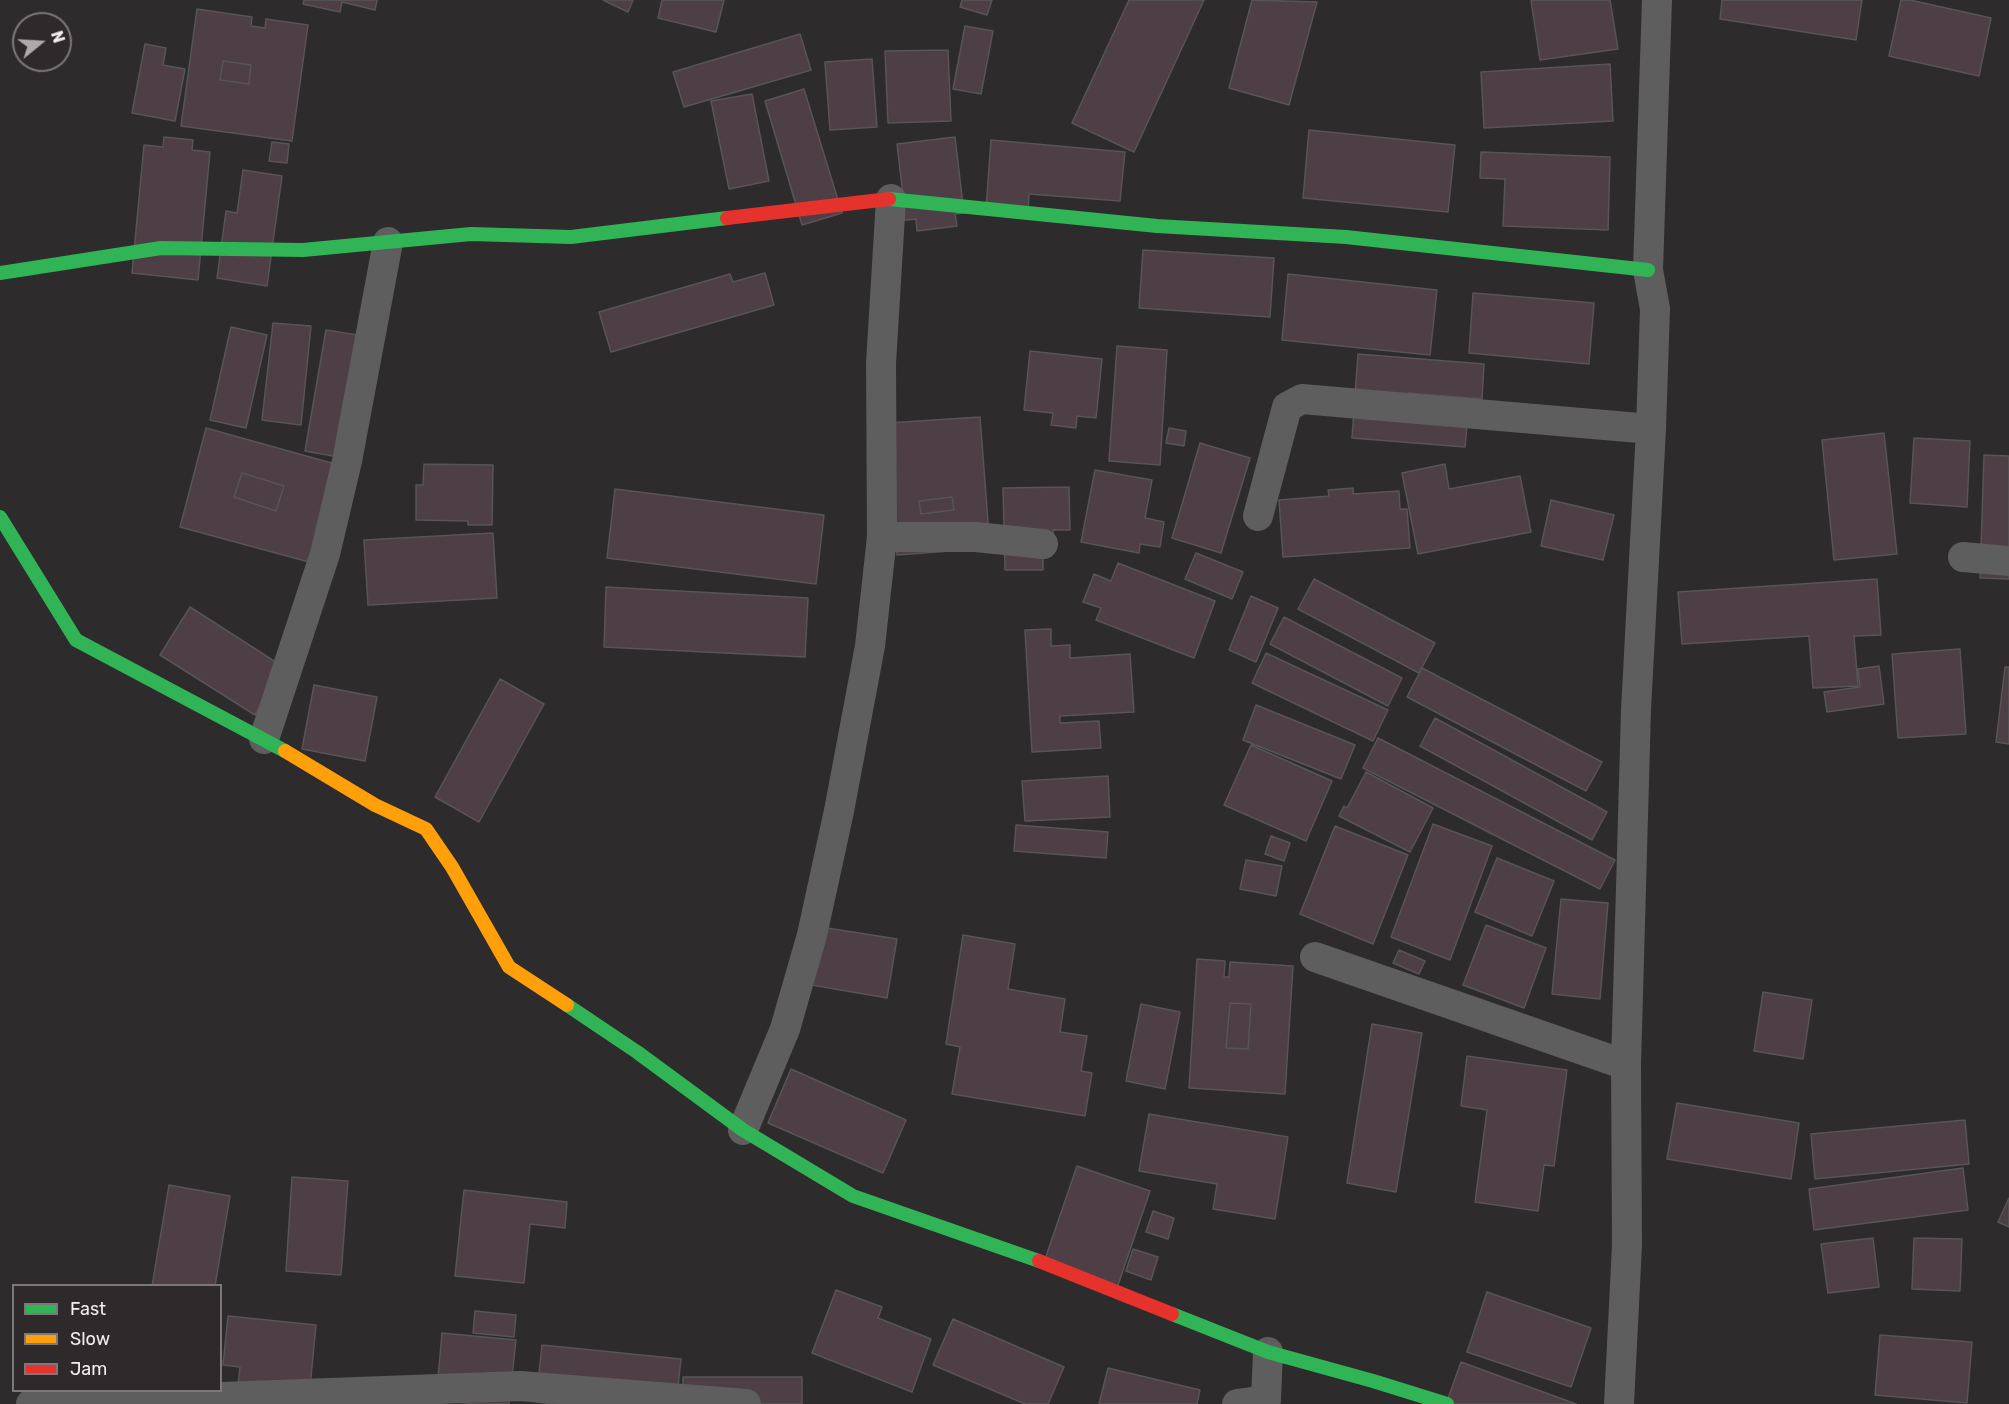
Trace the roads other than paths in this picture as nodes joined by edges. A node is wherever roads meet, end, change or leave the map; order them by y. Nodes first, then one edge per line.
1 (1657, 0) edge
2 (891, 199) junction
3 (388, 242) junction
4 (1648, 270) junction
5 (0, 273) edge
6 (1651, 429) junction
7 (1258, 516) dead end
8 (0, 517) edge
9 (882, 537) junction
10 (1043, 544) dead end
11 (1963, 557) dead end
12 (2009, 561) edge
13 (264, 739) junction
14 (1315, 957) dead end
15 (1626, 1065) junction
16 (743, 1130) junction
17 (1268, 1352) junction
18 (1266, 1402) edge
19 (31, 1404) edge
20 (746, 1404) edge
21 (1237, 1404) edge
22 (1447, 1404) edge
23 (1619, 1404) edge

1 - 4 street
2 - 3 street
2 - 4 street
2 - 9 street
3 - 5 street
3 - 13 street
4 - 6 street
6 - 7 street
6 - 15 street
8 - 13 street
9 - 10 street
9 - 16 street
11 - 12 street
13 - 16 street
14 - 15 street
15 - 23 street
16 - 17 street
17 - 18 street
17 - 22 street
18 - 21 street
19 - 20 street

